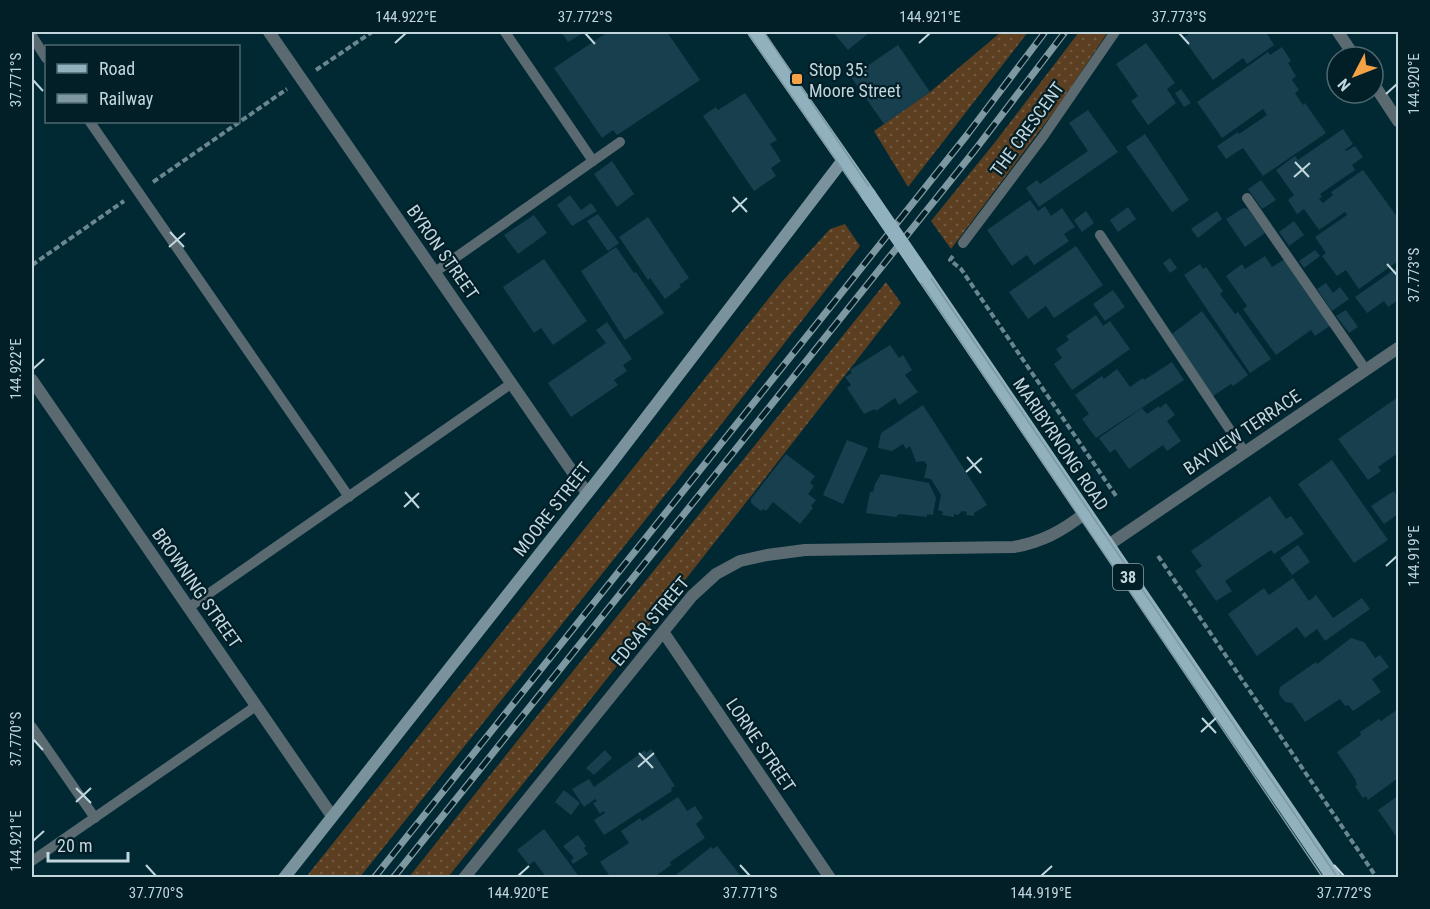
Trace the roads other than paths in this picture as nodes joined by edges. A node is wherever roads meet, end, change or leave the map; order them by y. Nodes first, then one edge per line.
1 (269, 32) edge
2 (505, 32) edge
3 (755, 32) edge
4 (1116, 32) edge
5 (1338, 32) edge
6 (32, 36) edge
7 (1347, 45) edge
8 (45, 56) edge
9 (1385, 100) edge
10 (1398, 118) edge
11 (91, 123) edge
12 (620, 142) dead end
13 (843, 160) junction
14 (593, 161) junction
15 (1247, 198) dead end
16 (1100, 235) dead end
17 (963, 243) dead end
18 (435, 272) junction
19 (1398, 348) edge
20 (1365, 370) junction
21 (32, 380) edge
22 (512, 383) junction
23 (1244, 452) junction
24 (587, 493) junction
25 (349, 497) junction
26 (1084, 514) junction
27 (1107, 546) junction
28 (188, 608) junction
29 (664, 633) junction
30 (256, 706) junction
31 (32, 727) edge
32 (332, 816) junction
33 (95, 818) junction
34 (32, 861) edge
35 (284, 878) edge
36 (464, 878) edge
37 (830, 878) edge
38 (1334, 878) edge

1 - 18 street, BYRON STREET
2 - 14 lane
3 - 13 main road, MARIBYRNONG ROAD / 38
4 - 17 lane, THE CRESCENT
5 - 7 street
6 - 8 lane
9 - 10 street
11 - 25 lane
12 - 14 lane
13 - 24 street, MOORE STREET
13 - 26 main road, MARIBYRNONG ROAD / 38, bridge
14 - 18 lane
15 - 20 lane
16 - 23 lane
18 - 22 street, BYRON STREET
19 - 20 street, BAYVIEW TERRACE
20 - 23 street, BAYVIEW TERRACE
21 - 28 street, BROWNING STREET
22 - 24 street, BYRON STREET
22 - 25 lane
23 - 27 street, BAYVIEW TERRACE
24 - 32 street, MOORE STREET
25 - 28 lane
26 - 27 main road, MARIBYRNONG ROAD / 38
26 - 29 street, EDGAR STREET
27 - 38 main road, MARIBYRNONG ROAD / 38
28 - 30 street, BROWNING STREET
29 - 36 street, EDGAR STREET
29 - 37 street, LORNE STREET
30 - 32 street, BROWNING STREET
30 - 33 lane
31 - 33 lane
32 - 35 street, MOORE STREET
33 - 34 lane

